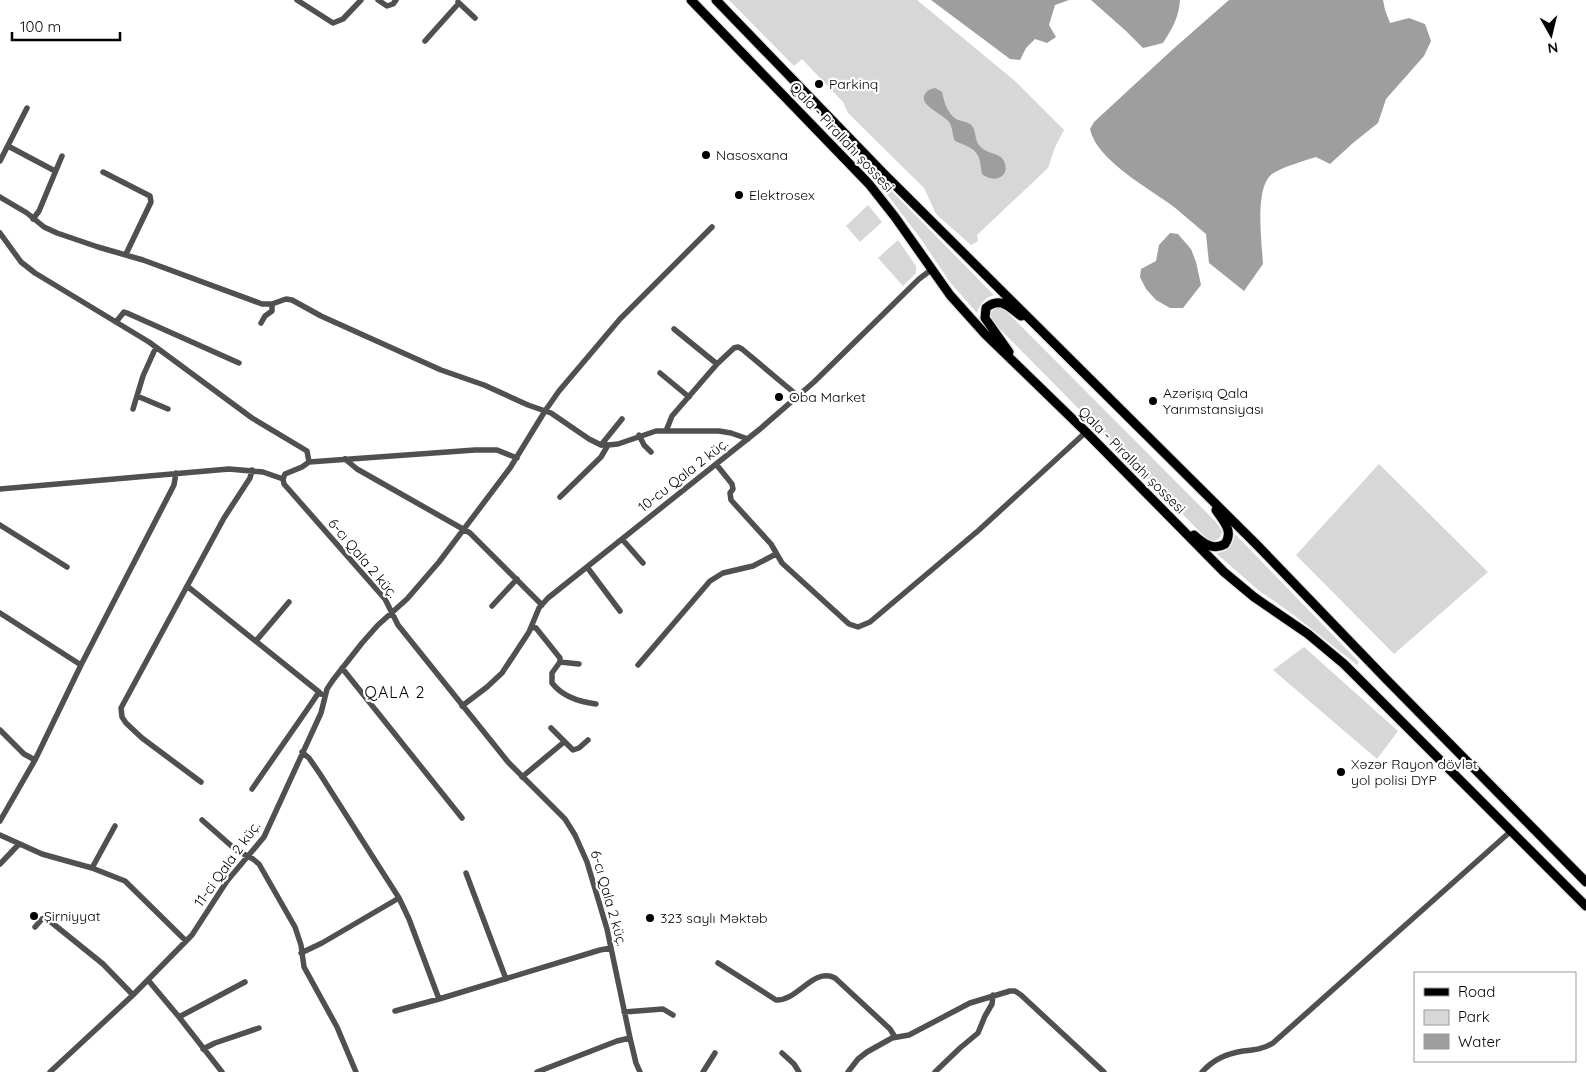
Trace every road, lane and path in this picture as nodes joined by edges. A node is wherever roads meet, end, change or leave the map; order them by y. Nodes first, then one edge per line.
1 (298, 0) edge
2 (362, 0) edge
3 (378, 0) edge
4 (396, 0) edge
5 (691, 0) edge
6 (716, 0) edge
7 (458, 1) edge
8 (475, 18) dead end
9 (425, 41) dead end
10 (26, 108) dead end
11 (8, 146) junction
12 (62, 156) dead end
13 (0, 161) edge
14 (55, 171) junction
15 (103, 172) dead end
16 (0, 197) edge
17 (33, 219) junction
18 (712, 227) dead end
19 (0, 233) edge
20 (126, 254) junction
21 (931, 270) junction
22 (272, 304) junction
23 (116, 322) junction
24 (261, 323) dead end
25 (674, 329) dead end
26 (156, 347) junction
27 (1062, 350) junction
28 (239, 363) dead end
29 (717, 364) junction
30 (660, 373) dead end
31 (1028, 377) junction
32 (137, 396) junction
33 (798, 396) junction
34 (688, 397) junction
35 (133, 409) dead end
36 (168, 409) dead end
37 (545, 411) junction
38 (622, 419) dead end
39 (666, 431) junction
40 (1086, 432) junction
41 (639, 436) junction
42 (748, 439) junction
43 (601, 444) junction
44 (608, 445) junction
45 (651, 452) dead end
46 (518, 458) junction
47 (345, 459) junction
48 (309, 462) junction
49 (716, 464) junction
50 (252, 470) junction
51 (176, 473) junction
52 (282, 479) junction
53 (1197, 485) junction
54 (0, 489) edge
55 (560, 498) dead end
56 (1162, 510) junction
57 (0, 525) edge
58 (464, 529) junction
59 (622, 539) junction
60 (776, 554) junction
61 (643, 563) dead end
62 (67, 567) dead end
63 (587, 567) junction
64 (517, 579) junction
65 (187, 586) junction
66 (289, 602) dead end
67 (542, 605) junction
68 (492, 606) dead end
69 (620, 611) dead end
70 (0, 613) edge
71 (392, 613) junction
72 (532, 626) junction
73 (256, 640) junction
74 (560, 662) junction
75 (579, 664) dead end
76 (81, 665) junction
77 (638, 665) dead end
78 (342, 668) junction
79 (322, 694) junction
80 (596, 704) dead end
81 (462, 706) junction
82 (551, 728) dead end
83 (0, 730) edge
84 (588, 740) dead end
85 (564, 742) junction
86 (302, 752) junction
87 (35, 760) junction
88 (522, 778) junction
89 (201, 782) dead end
90 (252, 789) dead end
91 (462, 818) dead end
92 (202, 820) dead end
93 (0, 821) edge
94 (115, 826) dead end
95 (1511, 831) junction
96 (0, 836) edge
97 (19, 844) junction
98 (248, 857) junction
99 (0, 864) edge
100 (92, 868) junction
101 (466, 873) dead end
102 (1586, 882) edge
103 (399, 898) junction
104 (1586, 906) edge
105 (35, 927) dead end
106 (186, 941) junction
107 (611, 948) junction
108 (301, 953) junction
109 (718, 964) dead end
110 (506, 979) junction
111 (148, 980) junction
112 (245, 982) dead end
113 (133, 995) junction
114 (993, 995) junction
115 (439, 999) junction
116 (395, 1011) dead end
117 (624, 1012) junction
118 (673, 1016) dead end
119 (179, 1017) junction
120 (259, 1028) dead end
121 (895, 1037) junction
122 (630, 1038) junction
123 (203, 1049) junction
124 (715, 1053) dead end
125 (782, 1053) dead end
126 (50, 1072) edge
127 (222, 1072) edge
128 (356, 1072) edge
129 (537, 1072) edge
130 (640, 1072) edge
131 (703, 1072) edge
132 (799, 1072) edge
133 (848, 1072) edge
134 (935, 1072) edge
135 (1104, 1072) edge
136 (1202, 1072) edge

1 - 2 street
3 - 4 street
5 - 21 main road, Qala - Pirallahı şossesi
6 - 27 main road, Qala - Pirallahı şossesi
7 - 8 street
7 - 9 street
10 - 11 street
11 - 13 street
11 - 14 street
12 - 14 street
14 - 17 street
15 - 20 street
16 - 17 street
17 - 20 street
18 - 37 street, 11-ci Qala 2 küç.
19 - 23 street
20 - 22 street
21 - 31 main road, Qala - Pirallahı şossesi
21 - 33 street, 10-cu Qala 2 küç.
22 - 24 street
22 - 37 street
23 - 26 street
23 - 28 street
25 - 29 street
26 - 32 street
26 - 48 street
27 - 31 main road
27 - 53 main road, Qala - Pirallahı şossesi
29 - 33 street
29 - 34 street
30 - 34 street
31 - 40 main road, Qala - Pirallahı şossesi
32 - 35 street
32 - 36 street
33 - 42 street, 10-cu Qala 2 küç.
34 - 39 street
37 - 43 street
37 - 46 street, 11-ci Qala 2 küç.
38 - 43 street
39 - 41 street
39 - 42 street
40 - 56 main road, Qala - Pirallahı şossesi
40 - 60 street
41 - 44 street
41 - 45 street
42 - 49 street, 10-cu Qala 2 küç.
43 - 44 street
44 - 55 street
46 - 47 street
46 - 58 street, 11-ci Qala 2 küç.
47 - 48 street
47 - 58 street
48 - 52 street
49 - 59 street, 10-cu Qala 2 küç.
49 - 60 street
50 - 51 street
50 - 52 street
50 - 65 street
51 - 54 street
51 - 76 street
52 - 71 street, 6-cı Qala 2 küç.
53 - 56 main road
53 - 102 main road, Qala - Pirallahı şossesi
56 - 95 main road, Qala - Pirallahı şossesi
57 - 62 street
58 - 64 street
58 - 71 street, 11-ci Qala 2 küç.
59 - 61 street
59 - 63 street, 10-cu Qala 2 küç.
60 - 77 street
63 - 67 street, 10-cu Qala 2 küç.
63 - 69 street
64 - 67 street
64 - 68 street
65 - 73 street
65 - 89 street
66 - 73 street
67 - 72 street, 10-cu Qala 2 küç.
70 - 76 street
71 - 78 street, 11-ci Qala 2 küç.
71 - 81 street, 6-cı Qala 2 küç.
72 - 74 street
72 - 81 street, 10-cu Qala 2 küç.
73 - 79 street
74 - 75 street
74 - 80 street
76 - 87 street
78 - 79 street, 11-ci Qala 2 küç.
78 - 91 street
79 - 86 street, 11-ci Qala 2 küç.
79 - 90 street
81 - 88 street, 6-cı Qala 2 küç.
82 - 85 street
83 - 87 street
84 - 85 street
85 - 88 street
86 - 98 street, 11-ci Qala 2 küç.
86 - 103 street
87 - 93 street
88 - 107 street, 6-cı Qala 2 küç.
92 - 98 street
94 - 100 street
95 - 104 main road, Qala - Pirallahı şossesi
95 - 136 street
96 - 97 street
97 - 99 street
97 - 100 street
98 - 106 street, 11-ci Qala 2 küç.
98 - 108 street
100 - 106 street
101 - 110 street
103 - 108 street
103 - 115 street
105 - 113 street
106 - 111 street, 11-ci Qala 2 küç.
107 - 110 street
107 - 117 street, 6-cı Qala 2 küç.
108 - 128 street
109 - 121 street
110 - 115 street
111 - 113 street, 11-ci Qala 2 küç.
111 - 119 street
112 - 119 street
113 - 126 street, 11-ci Qala 2 küç.
114 - 121 street
114 - 134 street
114 - 135 street
115 - 116 street
117 - 118 street
117 - 122 street, 6-cı Qala 2 küç.
119 - 123 street
120 - 123 street
121 - 133 street
122 - 129 street
122 - 130 street, 6-cı Qala 2 küç.
123 - 127 street
124 - 131 street
125 - 132 street

